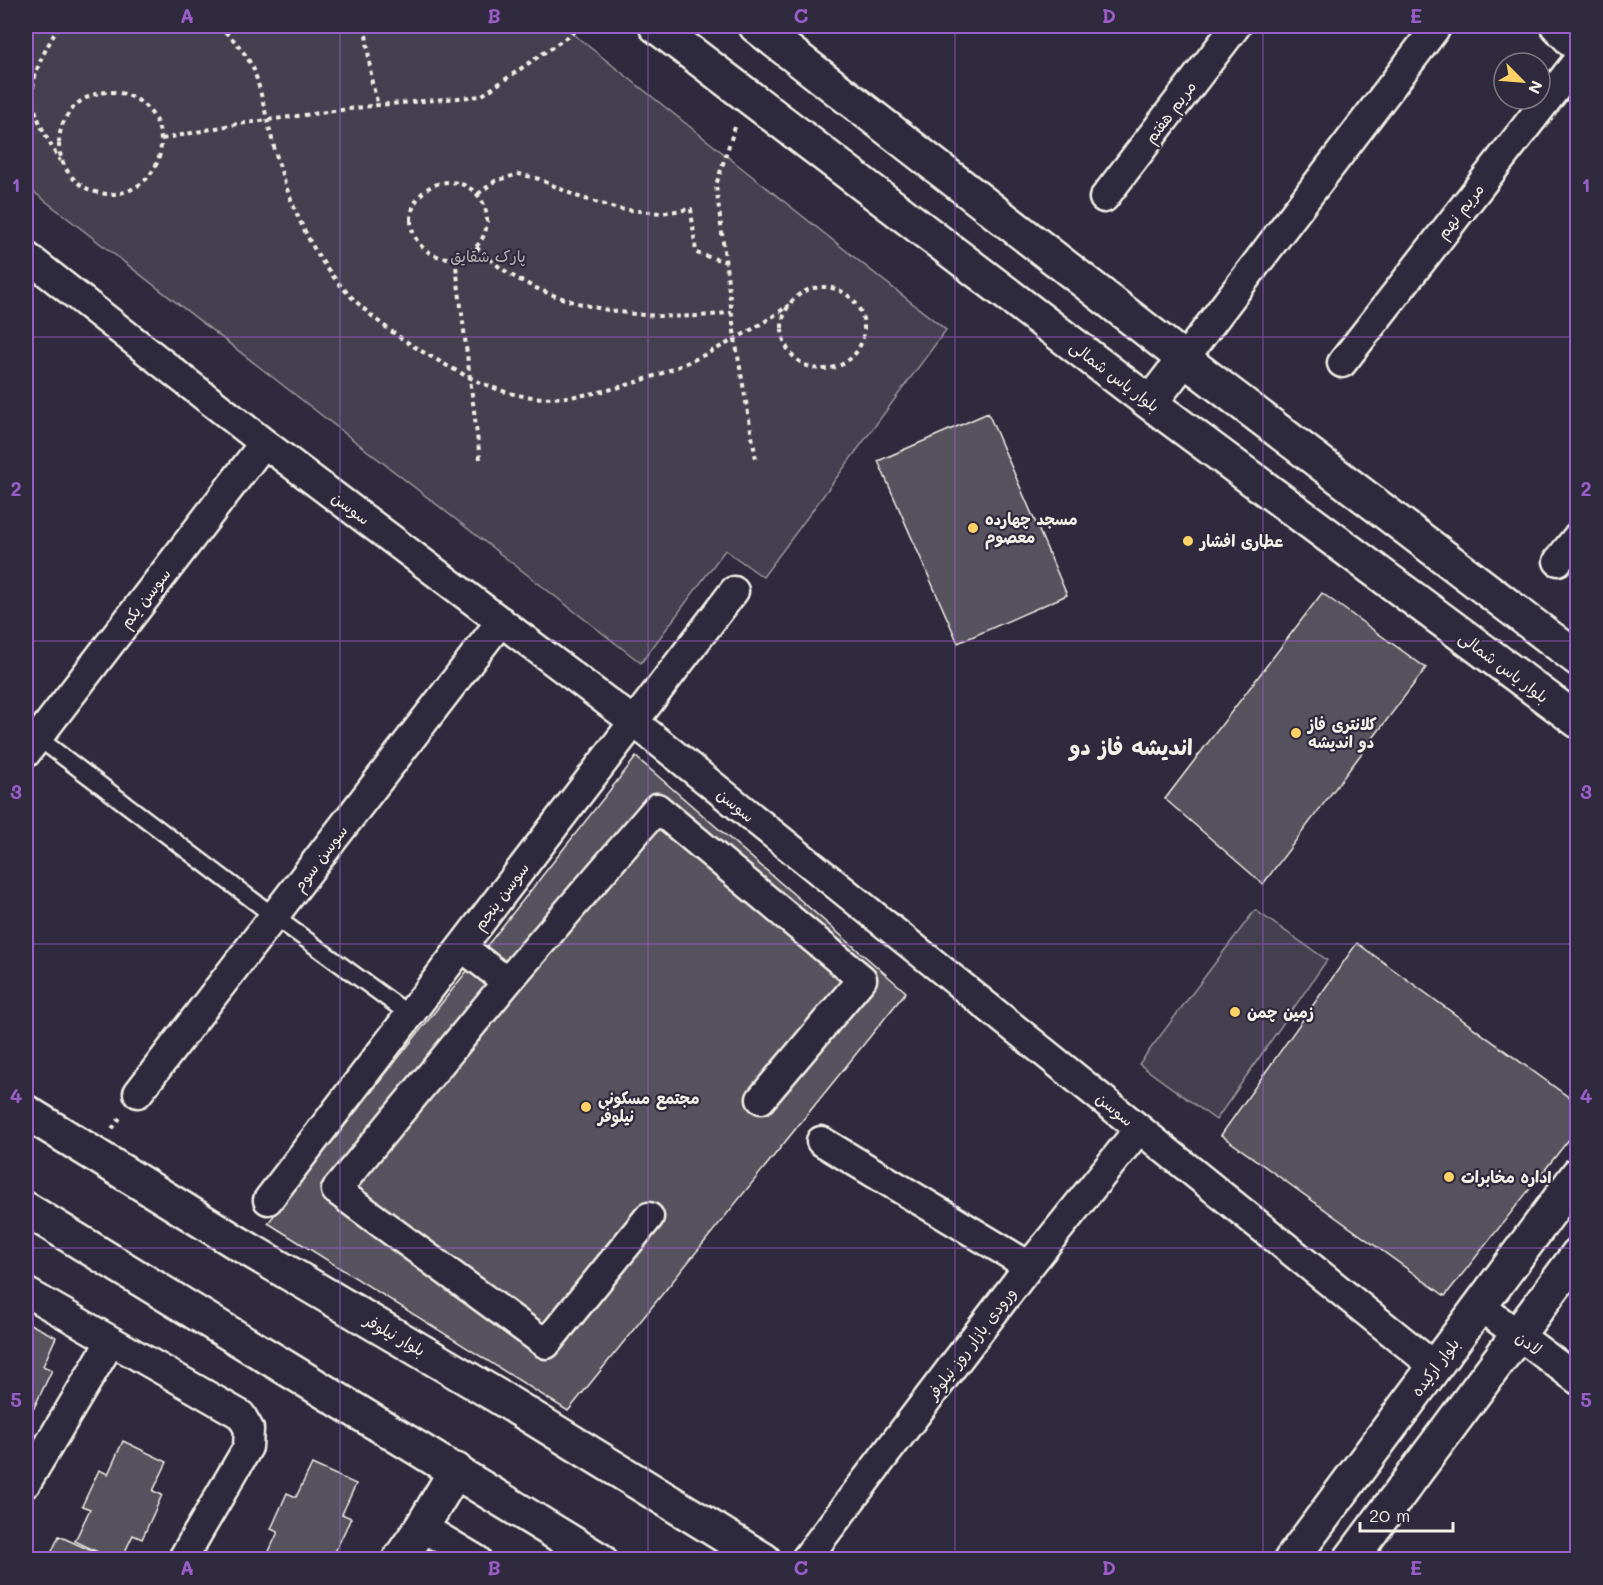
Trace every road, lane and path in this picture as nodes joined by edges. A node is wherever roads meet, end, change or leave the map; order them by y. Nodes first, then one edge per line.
1 (58, 26) edge
2 (218, 26) edge
3 (365, 26) edge
4 (583, 26) edge
5 (656, 26) edge
6 (756, 26) edge
7 (1236, 26) edge
8 (1437, 26) edge
9 (1555, 26) edge
10 (1578, 50) edge
11 (1578, 60) edge
12 (745, 95) junction
13 (378, 105) junction
14 (268, 121) junction
15 (162, 140) junction
16 (64, 167) junction
17 (478, 194) junction
18 (1104, 198) dead end
19 (476, 247) junction
20 (26, 256) edge
21 (455, 258) junction
22 (726, 262) junction
23 (789, 305) junction
24 (732, 312) junction
25 (735, 339) junction
26 (1184, 359) junction
27 (1342, 363) dead end
28 (470, 377) junction
29 (1150, 403) junction
30 (264, 443) junction
31 (480, 459) dead end
32 (756, 459) dead end
33 (1578, 536) edge
34 (1558, 561) dead end
35 (734, 591) dead end
36 (501, 621) junction
37 (1578, 659) edge
38 (1578, 721) edge
39 (634, 722) junction
40 (31, 745) edge
41 (275, 916) junction
42 (462, 947) junction
43 (507, 982) junction
44 (410, 1015) junction
45 (138, 1093) joint
46 (761, 1100) dead end
47 (26, 1112) edge
48 (1139, 1129) junction
49 (821, 1141) dead end
50 (94, 1154) junction
51 (1578, 1174) edge
52 (268, 1200) dead end
53 (26, 1209) edge
54 (649, 1217) dead end
55 (1578, 1254) edge
56 (1029, 1266) junction
57 (26, 1292) edge
58 (1480, 1306) junction
59 (1518, 1335) junction
60 (111, 1341) junction
61 (1435, 1367) junction
62 (1578, 1380) edge
63 (456, 1470) junction
64 (26, 1483) edge
65 (422, 1527) junction
66 (182, 1560) edge
67 (399, 1560) edge
68 (477, 1560) edge
69 (600, 1560) edge
70 (764, 1560) edge
71 (805, 1560) edge
72 (1291, 1560) edge
73 (1350, 1560) edge

1 - 16 path
2 - 14 path
3 - 13 path
4 - 13 path
5 - 12 street, بلوار یاس شمالی
6 - 26 street
7 - 18 street, مریم هفتم
8 - 26 street
9 - 10 street
11 - 27 street, مریم نهم
12 - 22 path
12 - 29 street, بلوار یاس شمالی
13 - 14 path
14 - 15 path
14 - 28 path
15 - 16 path
15 - 16 path
17 - 19 path
17 - 21 path
17 - 22 path
19 - 21 path
19 - 24 path
20 - 30 street, سوسن
21 - 28 path
22 - 24 path
23 - 23 path
23 - 25 path
24 - 25 path
25 - 28 path
25 - 32 path
26 - 29 street
26 - 37 street
28 - 31 path
29 - 38 street, بلوار یاس شمالی
30 - 36 street, سوسن
30 - 40 street, سوسن یکم
33 - 34 street
35 - 39 street, سوسن پنجم
36 - 39 street, سوسن
36 - 41 street, سوسن سوم
39 - 42 street, سوسن پنجم
39 - 48 street, سوسن
40 - 41 lane
41 - 44 lane
41 - 45 street, سوسن سوم
42 - 43 street
42 - 44 street, سوسن پنجم
43 - 46 street
43 - 54 street
44 - 52 street, سوسن پنجم
45 - 50 path
47 - 50 street, بلوار نیلوفر
48 - 56 street, ورودی بازار روز نیلوفر
48 - 61 street, سوسن
49 - 56 street
50 - 70 street, بلوار نیلوفر
51 - 58 street, بلوار ارکیده
53 - 63 street
55 - 59 street
56 - 71 street, ورودی بازار روز نیلوفر
57 - 60 street
58 - 59 street, لادن
58 - 61 street, بلوار ارکیده
59 - 62 street, لادن
59 - 73 street
60 - 64 street
60 - 66 street
61 - 72 street, بلوار ارکیده
63 - 65 street
63 - 69 street
65 - 67 street
65 - 68 street

